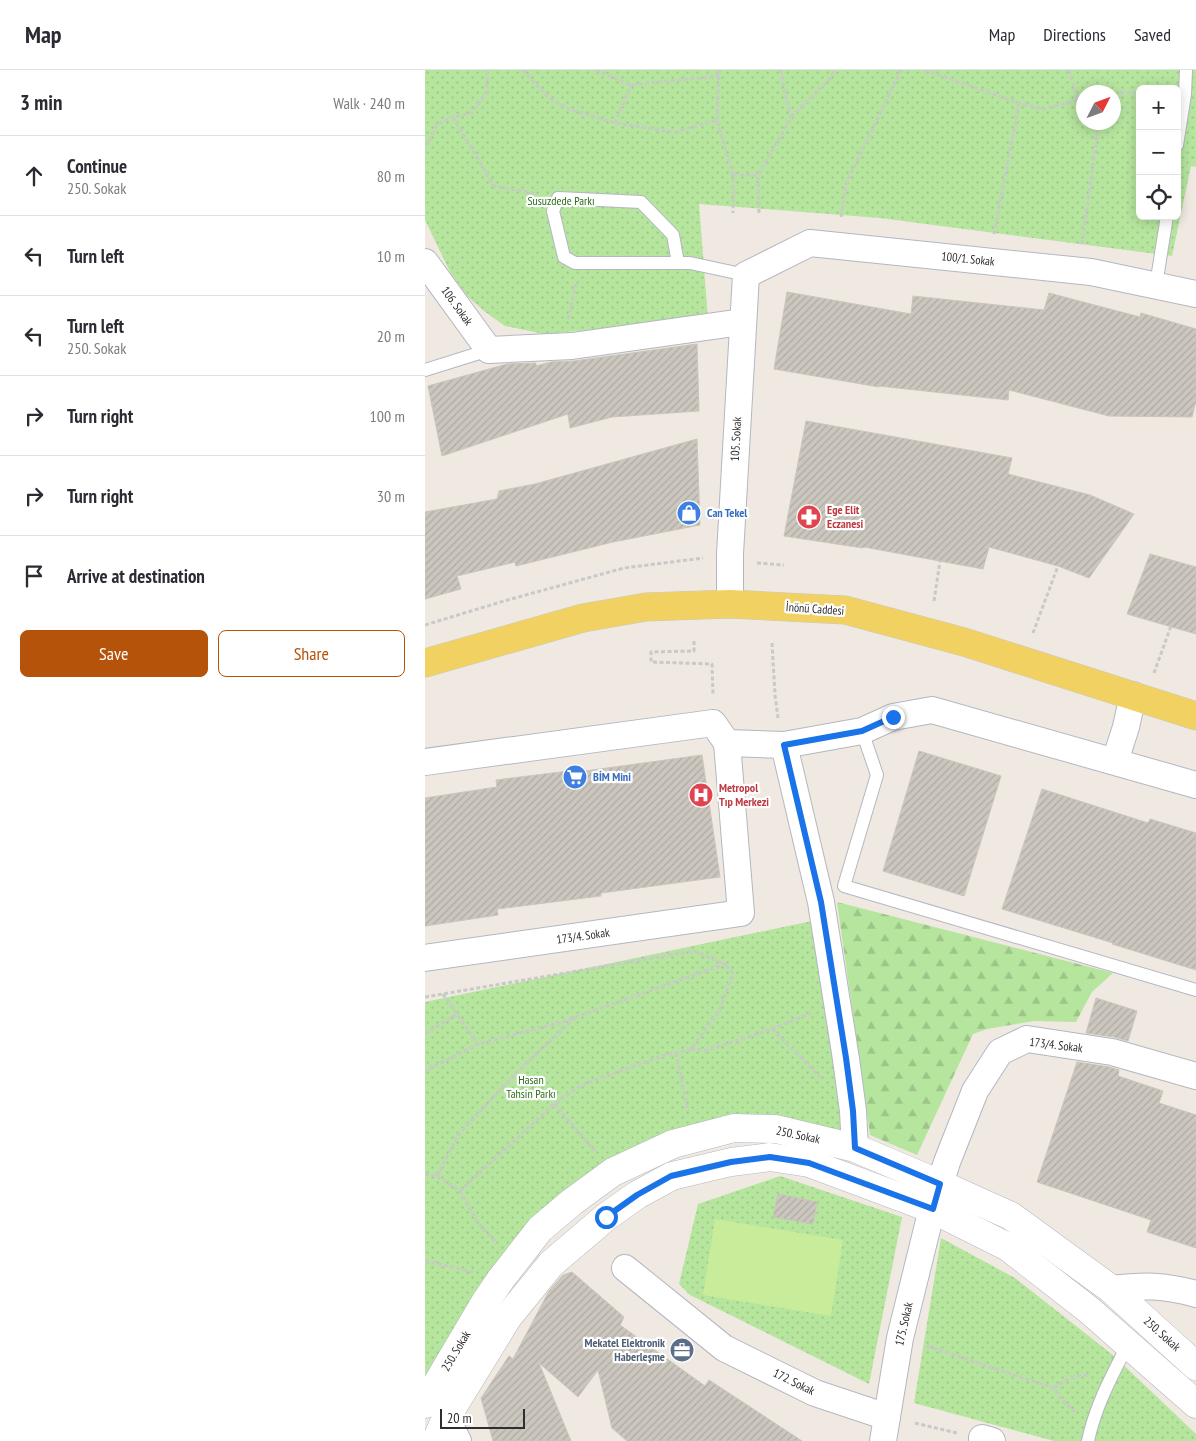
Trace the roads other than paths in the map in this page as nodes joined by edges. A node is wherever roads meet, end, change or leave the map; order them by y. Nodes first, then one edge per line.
1 (1186, 70) edge
2 (1179, 130) edge
3 (1166, 220) edge
4 (425, 262) edge
5 (678, 263) junction
6 (746, 275) junction
7 (1156, 285) junction
8 (1196, 294) edge
9 (743, 322) junction
10 (489, 350) junction
11 (425, 370) edge
12 (730, 604) junction
13 (425, 664) edge
14 (1133, 695) junction
15 (1196, 716) edge
16 (862, 731) junction
17 (727, 743) junction
18 (784, 745) junction
19 (1115, 761) junction
20 (425, 762) edge
21 (1196, 785) edge
22 (425, 958) edge
23 (1196, 990) edge
24 (1196, 1076) edge
25 (855, 1148) junction
26 (940, 1184) junction
27 (933, 1209) junction
28 (625, 1268) dead end
29 (1111, 1289) junction
30 (1196, 1294) edge
31 (1089, 1310) junction
32 (1128, 1344) junction
33 (1196, 1366) edge
34 (1196, 1404) edge
35 (441, 1426) edge
36 (885, 1429) edge
37 (1088, 1441) edge

1 - 2 lane
3 - 7 lane
4 - 10 street, 106. Sokak
5 - 5 lane
5 - 6 lane
6 - 7 street, 100/1. Sokak
6 - 9 street, 105. Sokak
7 - 8 street, 100/1. Sokak
9 - 10 street
9 - 12 street, 105. Sokak
10 - 11 lane
12 - 13 main road, İnönü Caddesi
12 - 14 main road, İnönü Caddesi
14 - 15 main road, İnönü Caddesi
14 - 19 street
16 - 18 street
16 - 19 street
16 - 23 lane
17 - 18 street
17 - 20 street
17 - 22 street, 173/4. Sokak
18 - 25 street
19 - 21 street
24 - 26 street, 173/4. Sokak
25 - 26 main road, 250. Sokak
25 - 35 main road, 250. Sokak
26 - 27 main road
26 - 29 main road, 250. Sokak
27 - 31 main road, 250. Sokak
27 - 35 main road, 250. Sokak
27 - 36 street, 175. Sokak
28 - 36 street, 172. Sokak
29 - 30 street
29 - 31 main road
29 - 33 main road, 250. Sokak
31 - 32 main road, 250. Sokak
32 - 34 main road, 250. Sokak
32 - 37 lane

